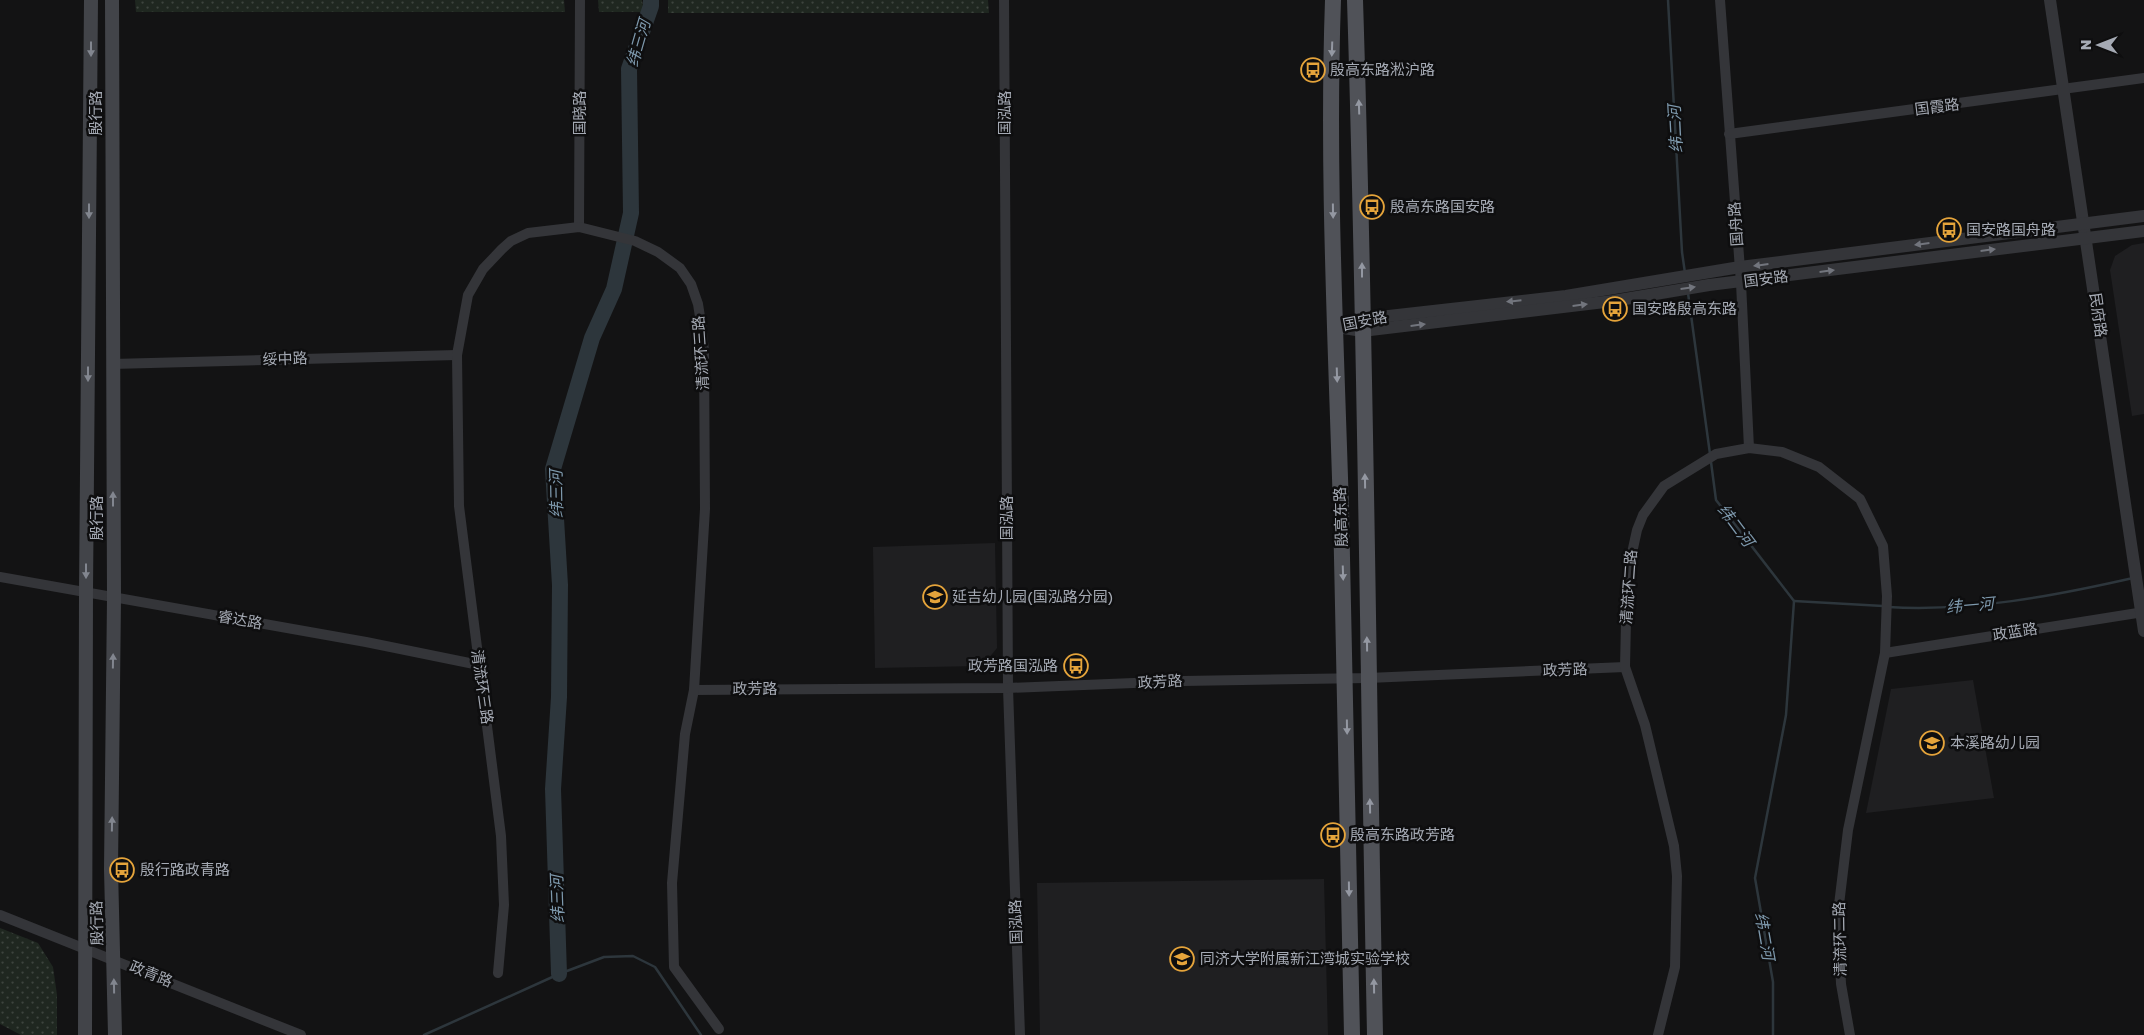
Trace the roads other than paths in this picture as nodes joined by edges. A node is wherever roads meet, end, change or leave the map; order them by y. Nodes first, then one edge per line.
1 (91, 0) edge
2 (112, 0) edge
3 (580, 0) edge
4 (1004, 0) edge
5 (1334, 0) edge
6 (1355, 0) edge
7 (1720, 0) edge
8 (2050, 0) edge
9 (2144, 78) edge
10 (2064, 90) junction
11 (1730, 134) junction
12 (2144, 216) edge
13 (2084, 224) junction
14 (579, 227) junction
15 (2144, 231) edge
16 (2086, 237) junction
17 (1740, 267) junction
18 (1708, 279) junction
19 (1741, 283) junction
20 (1362, 325) junction
21 (1335, 327) junction
22 (457, 355) junction
23 (112, 364) junction
24 (1749, 448) junction
25 (0, 577) edge
26 (86, 592) junction
27 (114, 598) junction
28 (2143, 612) edge
29 (2144, 631) edge
30 (1885, 653) junction
31 (479, 665) junction
32 (1625, 667) junction
33 (1346, 678) junction
34 (1368, 678) junction
35 (1008, 688) junction
36 (694, 690) junction
37 (0, 915) edge
38 (85, 949) junction
39 (113, 959) junction
40 (498, 973) dead end
41 (85, 1001) junction
42 (719, 1029) dead end
43 (78, 1035) edge
44 (85, 1035) edge
45 (115, 1035) edge
46 (300, 1035) edge
47 (1020, 1035) edge
48 (1352, 1035) edge
49 (1375, 1035) edge
50 (1658, 1035) edge
51 (1850, 1035) edge

1 -> 26 main road, 殷行路
2 - 23 main road, 殷行路
3 - 14 street, 国晓路
4 - 35 street, 国泓路
5 -> 21 main road, 殷高东路
20 -> 6 main road, 殷高东路
7 - 11 street, 国舟路
8 - 10 street, 民府路
9 - 10 street, 国霞路
10 - 11 street, 国霞路
10 - 13 street, 民府路
11 - 17 street, 国舟路
12 - 13 street, 国安路
13 - 16 street, 民府路
13 -> 17 street, 国安路
14 - 22 street, 清流环三路
14 - 36 street, 清流环三路
15 - 16 street, 国安路
19 -> 16 street, 国安路
16 - 28 street, 民府路
17 - 18 street, 国安路
17 - 19 street, 国舟路
18 - 19 street, 国安路
18 - 20 street, 国安路
19 - 24 street, 国舟路
20 - 21 street, 国安路
34 -> 20 main road, 殷高东路
21 -> 33 main road, 殷高东路
22 - 23 street, 绥中路
22 - 31 street, 清流环三路
27 -> 23 main road, 殷行路
24 - 30 street, 清流环二路
24 - 32 street, 清流环二路
25 - 26 street, 睿达路
26 - 27 street, 睿达路
26 - 38 main road, 殷行路
27 - 31 street, 睿达路
39 -> 27 main road, 殷行路
28 - 29 street, 民府路
28 - 30 street, 政蓝路
30 - 51 street, 清流环二路
31 - 40 street, 清流环三路
32 - 34 street, 政芳路
32 - 50 street, 清流环二路
33 - 34 street, 政芳路
33 - 35 street, 政芳路
33 -> 48 main road, 殷高东路
49 -> 34 main road, 殷高东路
35 - 36 street, 政芳路
35 - 47 street, 国泓路
36 - 42 street, 清流环三路
37 - 38 street, 政青路
38 - 39 street, 政青路
38 - 41 main road, 殷行路
45 -> 39 main road, 殷行路
39 - 46 street, 政青路
41 - 43 main road
41 - 44 main road, 殷行路

